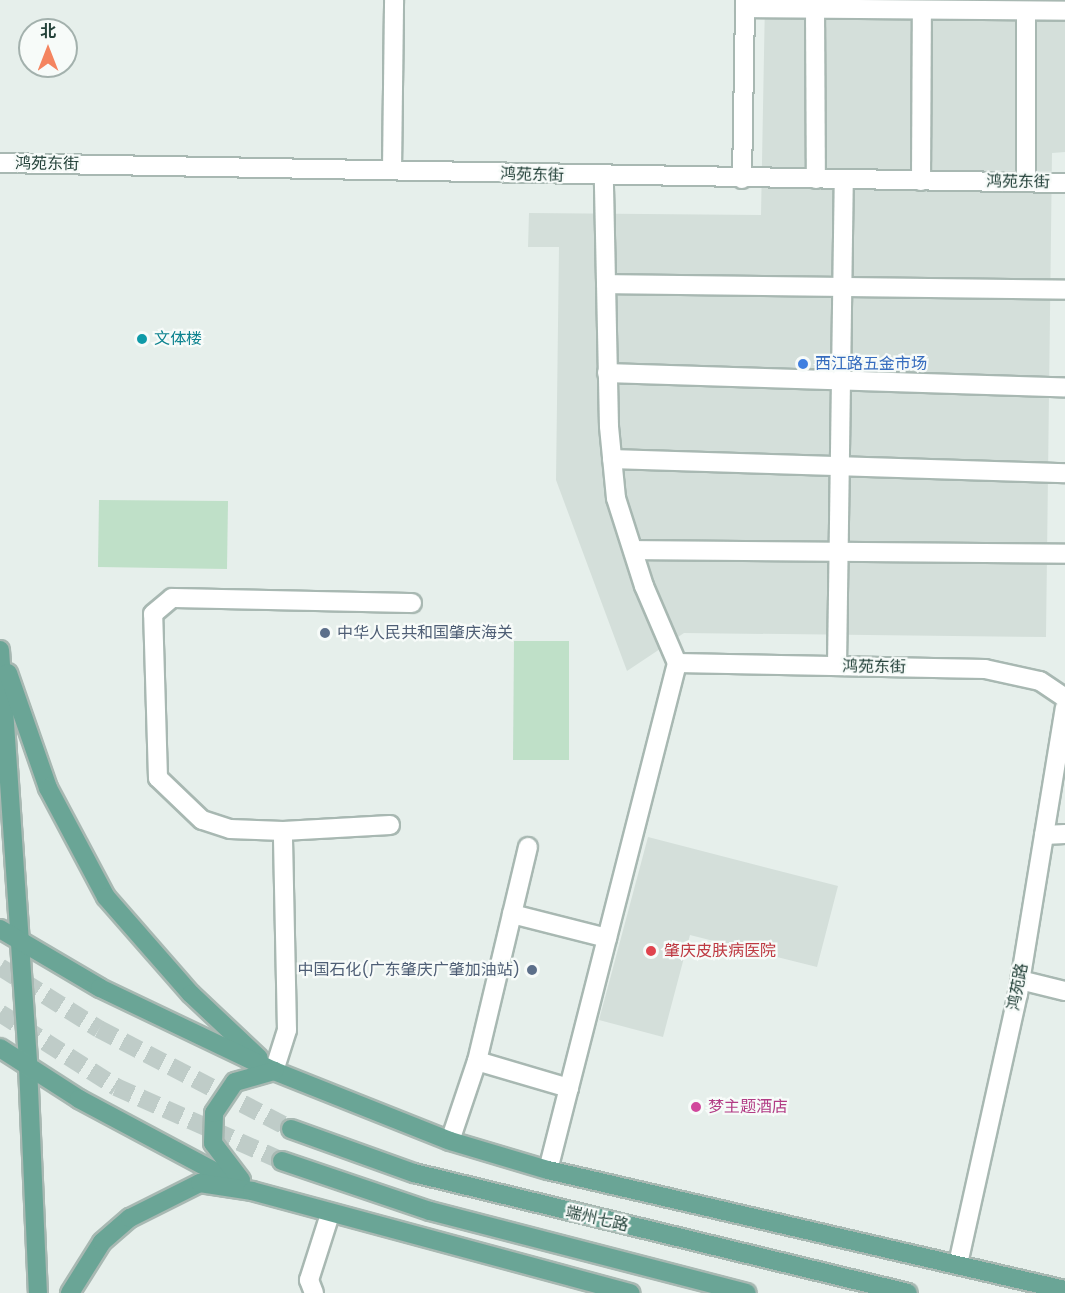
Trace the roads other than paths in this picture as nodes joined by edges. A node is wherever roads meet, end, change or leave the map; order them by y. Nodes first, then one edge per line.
1 (394, 0) edge
2 (745, 4) edge
3 (815, 9) junction
4 (922, 10) junction
5 (1026, 11) junction
6 (1065, 11) edge
7 (0, 163) edge
8 (392, 170) junction
9 (604, 177) junction
10 (742, 178) junction
11 (816, 179) junction
12 (844, 180) junction
13 (921, 181) junction
14 (1026, 182) junction
15 (1065, 183) edge
16 (606, 284) junction
17 (843, 287) junction
18 (1065, 290) edge
19 (607, 374) junction
20 (841, 380) junction
21 (1065, 387) edge
22 (612, 459) junction
23 (840, 466) junction
24 (1065, 472) edge
25 (633, 549) junction
26 (839, 552) junction
27 (1065, 554) edge
28 (412, 603) dead end
29 (0, 649) edge
30 (677, 663) junction
31 (837, 666) junction
32 (1065, 698) edge
33 (1065, 708) edge
34 (390, 825) dead end
35 (283, 831) junction
36 (1065, 834) edge
37 (1044, 835) junction
38 (528, 847) dead end
39 (512, 914) junction
40 (0, 930) edge
41 (607, 938) junction
42 (20, 943) junction
43 (1020, 980) junction
44 (1065, 991) edge
45 (0, 1048) edge
46 (477, 1062) junction
47 (28, 1066) junction
48 (274, 1071) junction
49 (568, 1088) junction
50 (291, 1129) tunnel mouth
51 (450, 1141) junction
52 (282, 1161) tunnel mouth
53 (548, 1170) junction
54 (252, 1191) junction
55 (330, 1214) junction
56 (958, 1264) junction
57 (587, 1288) edge
58 (1065, 1290) edge
59 (38, 1293) edge
60 (70, 1293) edge
61 (314, 1293) edge
62 (631, 1293) edge
63 (747, 1293) edge
64 (908, 1293) edge

1 - 8 street
2 - 3 street
2 - 10 street
3 - 4 street
3 - 11 street
4 - 5 street
4 - 13 street
5 - 6 street
5 - 14 street
7 - 8 street, 鸿苑东街
8 - 9 street, 鸿苑东街
9 - 10 street, 鸿苑东街
9 - 16 street
10 - 11 street, 鸿苑东街
11 - 12 street, 鸿苑东街
12 - 13 street, 鸿苑东街
12 - 17 street
13 - 14 street, 鸿苑东街
14 - 15 street, 鸿苑东街
16 - 17 street
16 - 19 street
17 - 18 street
17 - 20 street
19 - 20 street
19 - 22 street
20 - 21 street
20 - 23 street
22 - 23 street
22 - 25 street
23 - 24 street
23 - 26 street
25 - 26 street
25 - 30 street
26 - 27 street
26 - 31 street
28 - 35 street
29 - 42 main road
29 - 48 main road
30 - 31 street, 鸿苑东街
30 - 41 street
31 - 32 street, 鸿苑东街
33 - 37 street, 鸿苑路
34 - 35 street
35 - 48 street
36 - 37 street
37 - 43 street, 鸿苑路
38 - 39 street
39 - 41 street
39 - 46 street
40 - 42 main road
41 - 49 street
42 - 47 main road
42 - 48 main road
43 - 44 street
43 - 56 street, 鸿苑路
45 - 47 main road
46 - 49 street
46 - 51 street
47 - 54 main road
47 - 59 main road
48 - 51 main road
48 - 54 main road
49 - 53 street
50 - 64 main road, 端州七路
51 - 53 main road
52 - 63 main road
53 - 56 main road
54 - 55 main road
54 - 60 main road
55 - 57 main road
55 - 61 street
56 - 58 main road
57 - 62 main road

